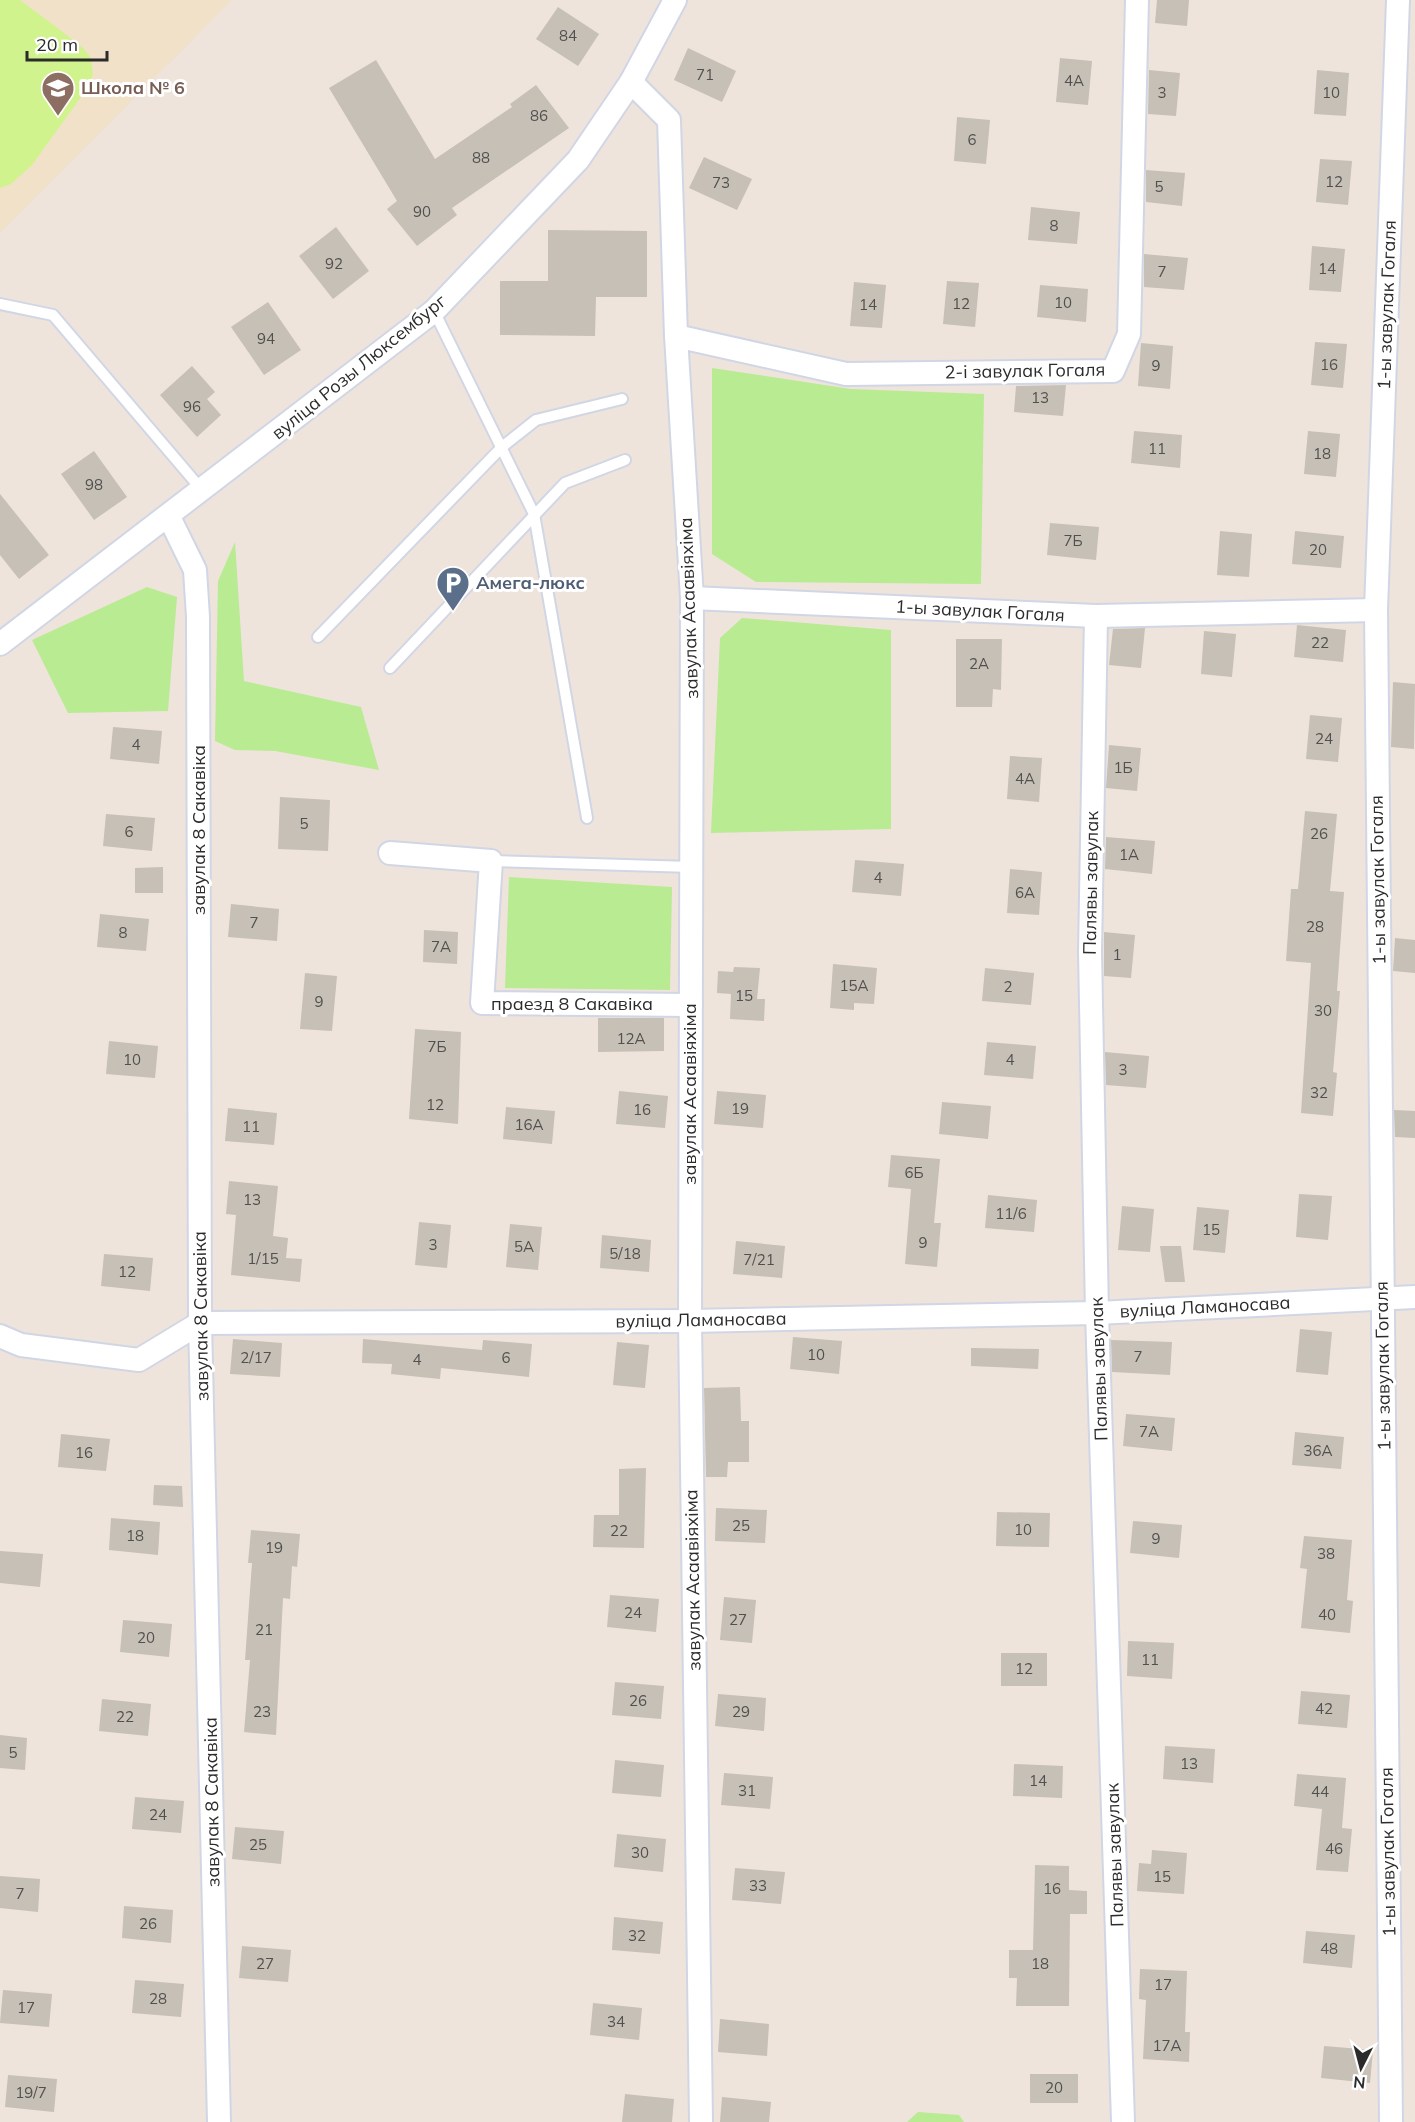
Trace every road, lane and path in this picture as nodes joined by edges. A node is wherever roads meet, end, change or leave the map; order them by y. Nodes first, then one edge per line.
1 (675, 0) edge
2 (1137, 0) edge
3 (1398, 0) edge
4 (631, 82) junction
5 (0, 304) edge
6 (434, 311) junction
7 (676, 336) junction
8 (622, 399) dead end
9 (502, 447) junction
10 (625, 460) dead end
11 (202, 491) junction
12 (534, 514) junction
13 (169, 517) junction
14 (692, 598) junction
15 (1376, 610) junction
16 (1096, 616) junction
17 (318, 637) dead end
18 (0, 644) edge
19 (390, 668) dead end
20 (587, 818) dead end
21 (390, 854) dead end
22 (491, 861) junction
23 (692, 867) junction
24 (691, 1005) junction
25 (1382, 1297) junction
26 (1415, 1297) edge
27 (1097, 1313) junction
28 (690, 1321) junction
29 (200, 1323) junction
30 (0, 1336) edge
31 (219, 2122) edge
32 (701, 2122) edge
33 (1123, 2122) edge
34 (1391, 2122) edge

1 - 4 street, вуліца Розы Люксембург
2 - 7 street, 2-і завулак Гогаля
3 - 15 street, 1-ы завулак Гогаля
4 - 6 street, вуліца Розы Люксембург
4 - 7 street, завулак Асаавіяхіма
5 - 11 lane
6 - 9 lane
6 - 11 street, вуліца Розы Люксембург
7 - 14 street, завулак Асаавіяхіма
8 - 9 lane
9 - 12 lane
9 - 17 lane
10 - 12 lane
11 - 13 street, вуліца Розы Люксембург
12 - 19 lane
12 - 20 lane
13 - 18 street, вуліца Розы Люксембург
13 - 29 street, завулак 8 Сакавіка
14 - 16 street, 1-ы завулак Гогаля
14 - 23 street, завулак Асаавіяхіма
15 - 16 street, 1-ы завулак Гогаля
15 - 25 street, 1-ы завулак Гогаля
16 - 27 street, Палявы завулак
21 - 22 street
22 - 23 lane
22 - 24 street, праезд 8 Сакавіка
23 - 24 street, завулак Асаавіяхіма
24 - 28 street, завулак Асаавіяхіма
25 - 26 street, вуліца Ламаносава
25 - 27 street, вуліца Ламаносава
25 - 34 street, 1-ы завулак Гогаля
27 - 28 street, вуліца Ламаносава
27 - 33 street, Палявы завулак
28 - 29 street, вуліца Ламаносава
28 - 32 street, завулак Асаавіяхіма
29 - 30 street
29 - 31 street, завулак 8 Сакавіка

